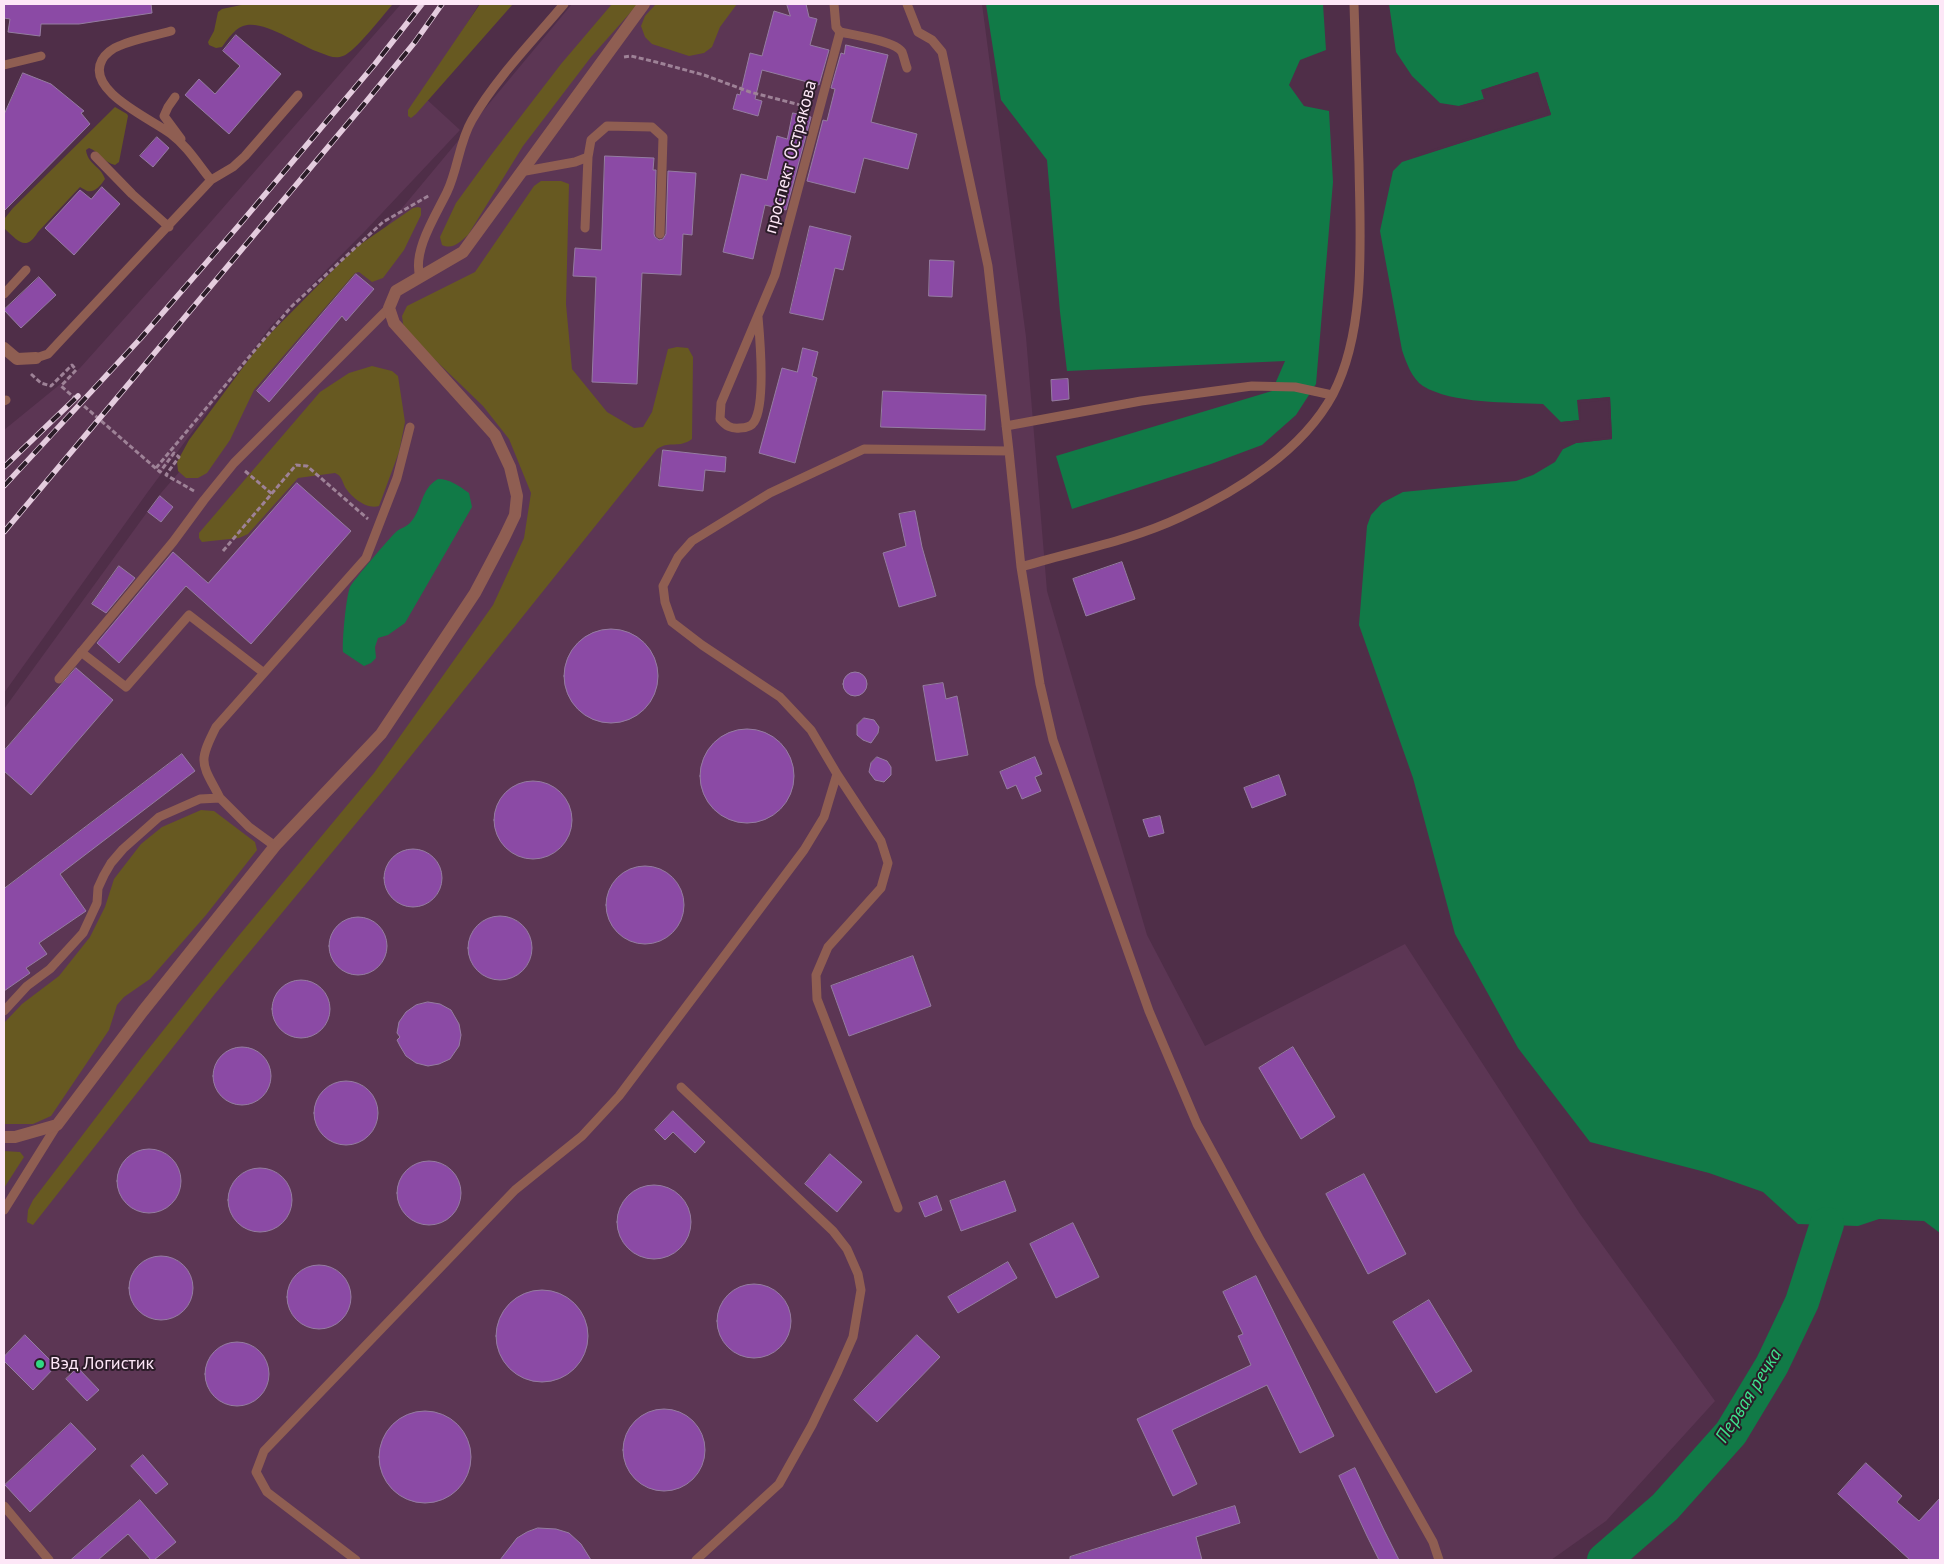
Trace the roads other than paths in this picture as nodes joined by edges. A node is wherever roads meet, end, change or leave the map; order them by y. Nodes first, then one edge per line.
1 (564, 4) edge
2 (644, 4) edge
3 (834, 4) edge
4 (908, 4) edge
5 (1354, 4) edge
6 (171, 31) dead end
7 (840, 32) junction
8 (41, 56) dead end
9 (4, 64) edge
10 (907, 68) dead end
11 (298, 95) dead end
12 (175, 97) dead end
13 (184, 146) junction
14 (95, 156) dead end
15 (588, 157) junction
16 (520, 172) junction
17 (211, 180) junction
18 (169, 227) junction
19 (585, 228) dead end
20 (660, 234) dead end
21 (26, 270) dead end
22 (420, 277) junction
23 (4, 294) edge
24 (389, 308) junction
25 (758, 317) junction
26 (4, 348) edge
27 (36, 358) joint
28 (1332, 395) junction
29 (1006, 426) junction
30 (410, 427) dead end
31 (1009, 451) junction
32 (1021, 567) junction
33 (81, 652) junction
34 (264, 673) junction
35 (59, 679) dead end
36 (836, 774) junction
37 (220, 798) junction
38 (275, 846) junction
39 (4, 1011) edge
40 (681, 1087) dead end
41 (57, 1125) junction
42 (4, 1136) edge
43 (898, 1208) dead end
44 (4, 1210) edge
45 (4, 1506) edge
46 (49, 1560) edge
47 (356, 1560) edge
48 (696, 1560) edge
49 (1439, 1560) edge

1 - 22 lane
2 - 16 street
3 - 7 lane, проспект Острякова
4 - 29 lane
5 - 28 lane
6 - 13 lane
7 - 10 lane
7 - 25 lane, проспект Острякова
8 - 9 lane
11 - 17 lane
12 - 13 lane
13 - 17 lane
14 - 18 lane
15 - 16 lane
15 - 19 lane
15 - 20 lane
16 - 22 street
17 - 18 lane
18 - 27 lane
21 - 23 lane
22 - 24 street
24 - 33 lane
24 - 38 street
25 - 25 lane, проспект Острякова
26 - 27 street
28 - 29 lane
28 - 32 lane
29 - 31 lane
30 - 34 lane
31 - 32 lane
31 - 36 lane
32 - 49 lane
33 - 34 lane
33 - 35 lane
34 - 37 lane
36 - 43 lane
36 - 47 lane
37 - 38 lane
37 - 39 lane
38 - 41 street
40 - 48 lane
41 - 42 street
41 - 44 lane
45 - 46 lane

